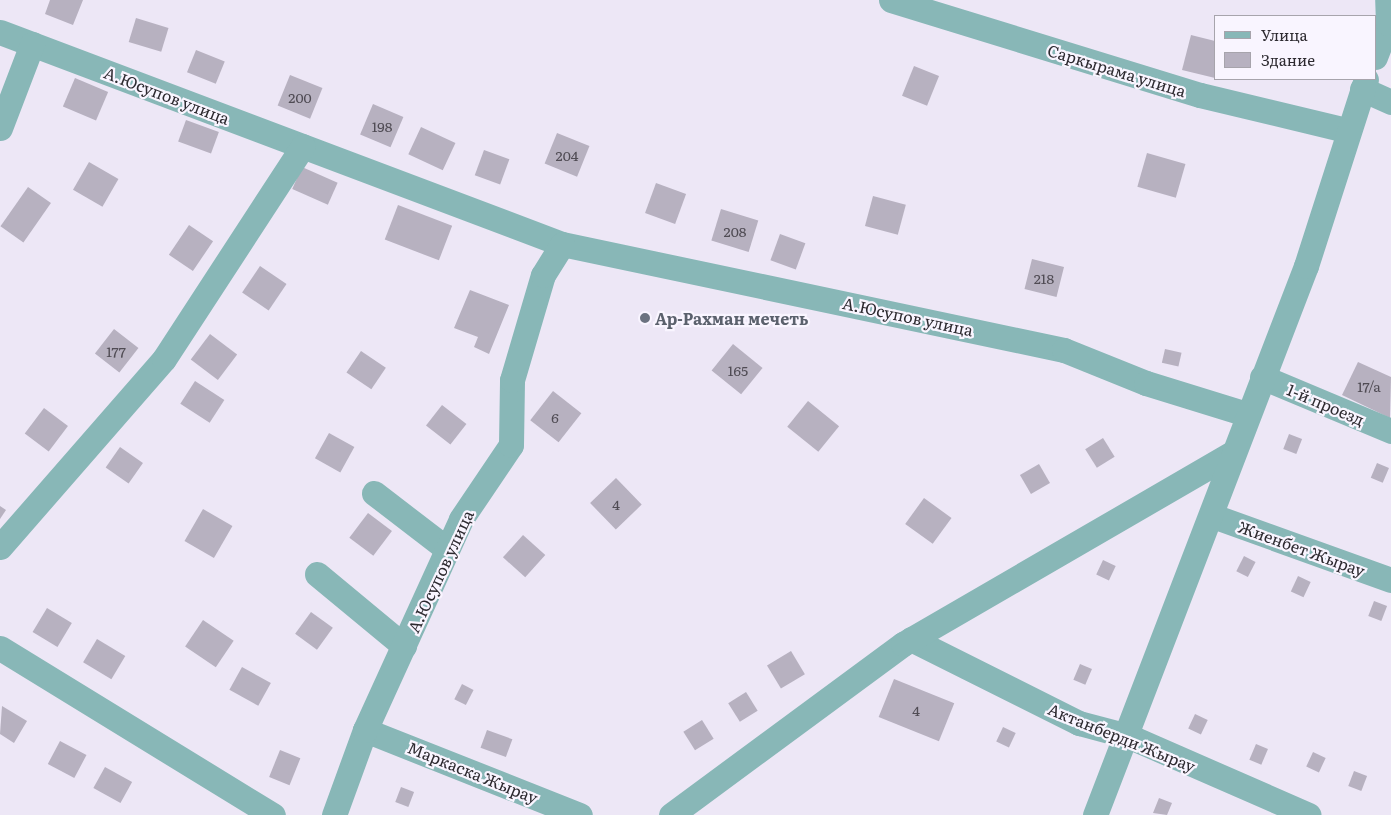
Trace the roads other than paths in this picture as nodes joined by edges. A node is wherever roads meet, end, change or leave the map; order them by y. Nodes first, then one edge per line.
1 (891, 0) edge
2 (1387, 0) edge
3 (0, 32) edge
4 (32, 44) junction
5 (1376, 54) edge
6 (1364, 84) edge
7 (1391, 102) edge
8 (0, 128) edge
9 (1346, 130) junction
10 (303, 146) junction
11 (562, 244) junction
12 (1262, 377) junction
13 (1246, 414) junction
14 (1391, 431) edge
15 (1231, 454) junction
16 (374, 493) dead end
17 (1213, 516) junction
18 (0, 547) edge
19 (447, 549) junction
20 (317, 574) dead end
21 (1391, 580) edge
22 (911, 640) junction
23 (404, 646) junction
24 (0, 648) edge
25 (365, 730) junction
26 (1128, 736) junction
27 (273, 815) edge
28 (334, 815) edge
29 (580, 815) edge
30 (671, 815) edge
31 (1095, 815) edge
32 (1309, 815) edge

1 - 9 street, Саркырама улица
2 - 5 street
3 - 4 street, А.Юсупов улица
4 - 8 street
4 - 10 street, А.Юсупов улица
6 - 7 street
6 - 9 street
9 - 12 street
10 - 11 street, А.Юсупов улица
10 - 18 street
11 - 13 street, А.Юсупов улица
11 - 19 street, А.Юсупов улица
12 - 13 street
12 - 14 street, 1-й проезд
13 - 15 street
15 - 17 street
15 - 22 street
16 - 19 street
17 - 21 street, Жиенбет Жырау
17 - 26 street
19 - 23 street, А.Юсупов улица
20 - 23 street
22 - 26 street, Актанберди Жырау
22 - 30 street
23 - 25 street, А.Юсупов улица
24 - 27 street
25 - 28 street, А.Юсупов улица
25 - 29 street, Маркаска Жырау
26 - 31 street
26 - 32 street, Актанберди Жырау

